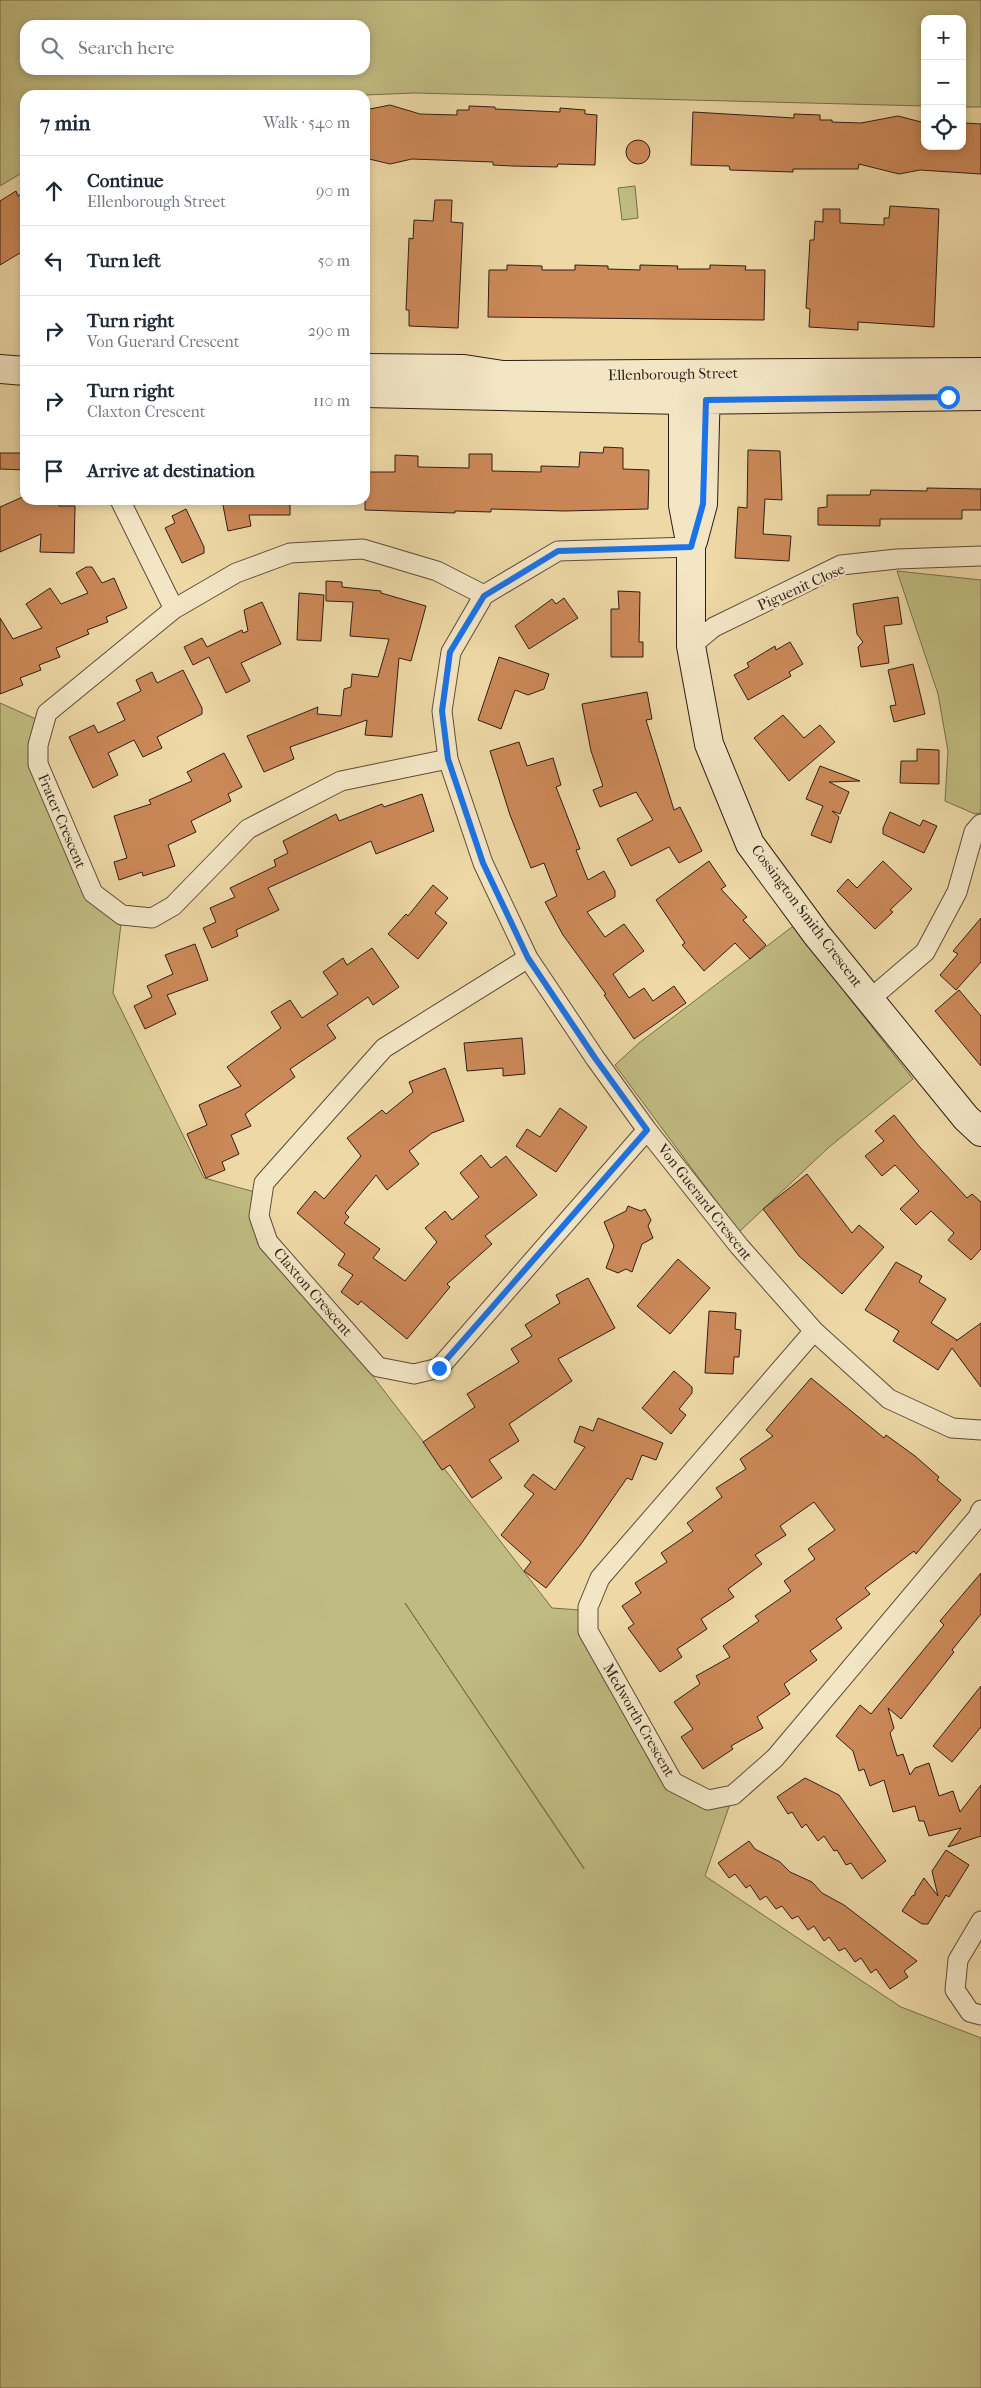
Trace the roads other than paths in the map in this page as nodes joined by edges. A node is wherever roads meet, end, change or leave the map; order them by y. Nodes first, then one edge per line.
1 (370, 368) edge
2 (0, 369) edge
3 (20, 370) edge
4 (981, 372) edge
5 (695, 387) junction
6 (370, 393) edge
7 (981, 396) edge
8 (122, 505) edge
9 (691, 547) junction
10 (981, 556) edge
11 (484, 596) junction
12 (174, 609) junction
13 (691, 646) junction
14 (448, 759) junction
15 (981, 824) edge
16 (528, 958) junction
17 (870, 999) junction
18 (647, 1130) junction
19 (981, 1132) edge
20 (814, 1331) junction
21 (981, 1430) edge
22 (981, 1510) edge
23 (981, 1921) edge
24 (981, 2015) edge

1 - 5 main road, Ellenborough Street
2 - 3 main road
4 - 5 main road, Ellenborough Street
5 - 6 main road, Ellenborough Street
5 - 7 main road, Ellenborough Street
5 - 9 main road, Cossington Smith Crescent
8 - 12 street
9 - 11 street, Von Guerard Crescent
9 - 13 main road, Cossington Smith Crescent
10 - 13 street, Piguenit Close
11 - 12 street, Frater Crescent
11 - 14 street, Von Guerard Crescent
12 - 14 street, Frater Crescent
13 - 17 main road, Cossington Smith Crescent
14 - 16 street, Von Guerard Crescent
15 - 17 street
16 - 18 street, Von Guerard Crescent
16 - 18 street, Claxton Crescent
17 - 19 main road, Cossington Smith Crescent
18 - 20 street, Von Guerard Crescent
20 - 21 street, Von Guerard Crescent
20 - 22 street, Medworth Crescent
23 - 24 street

